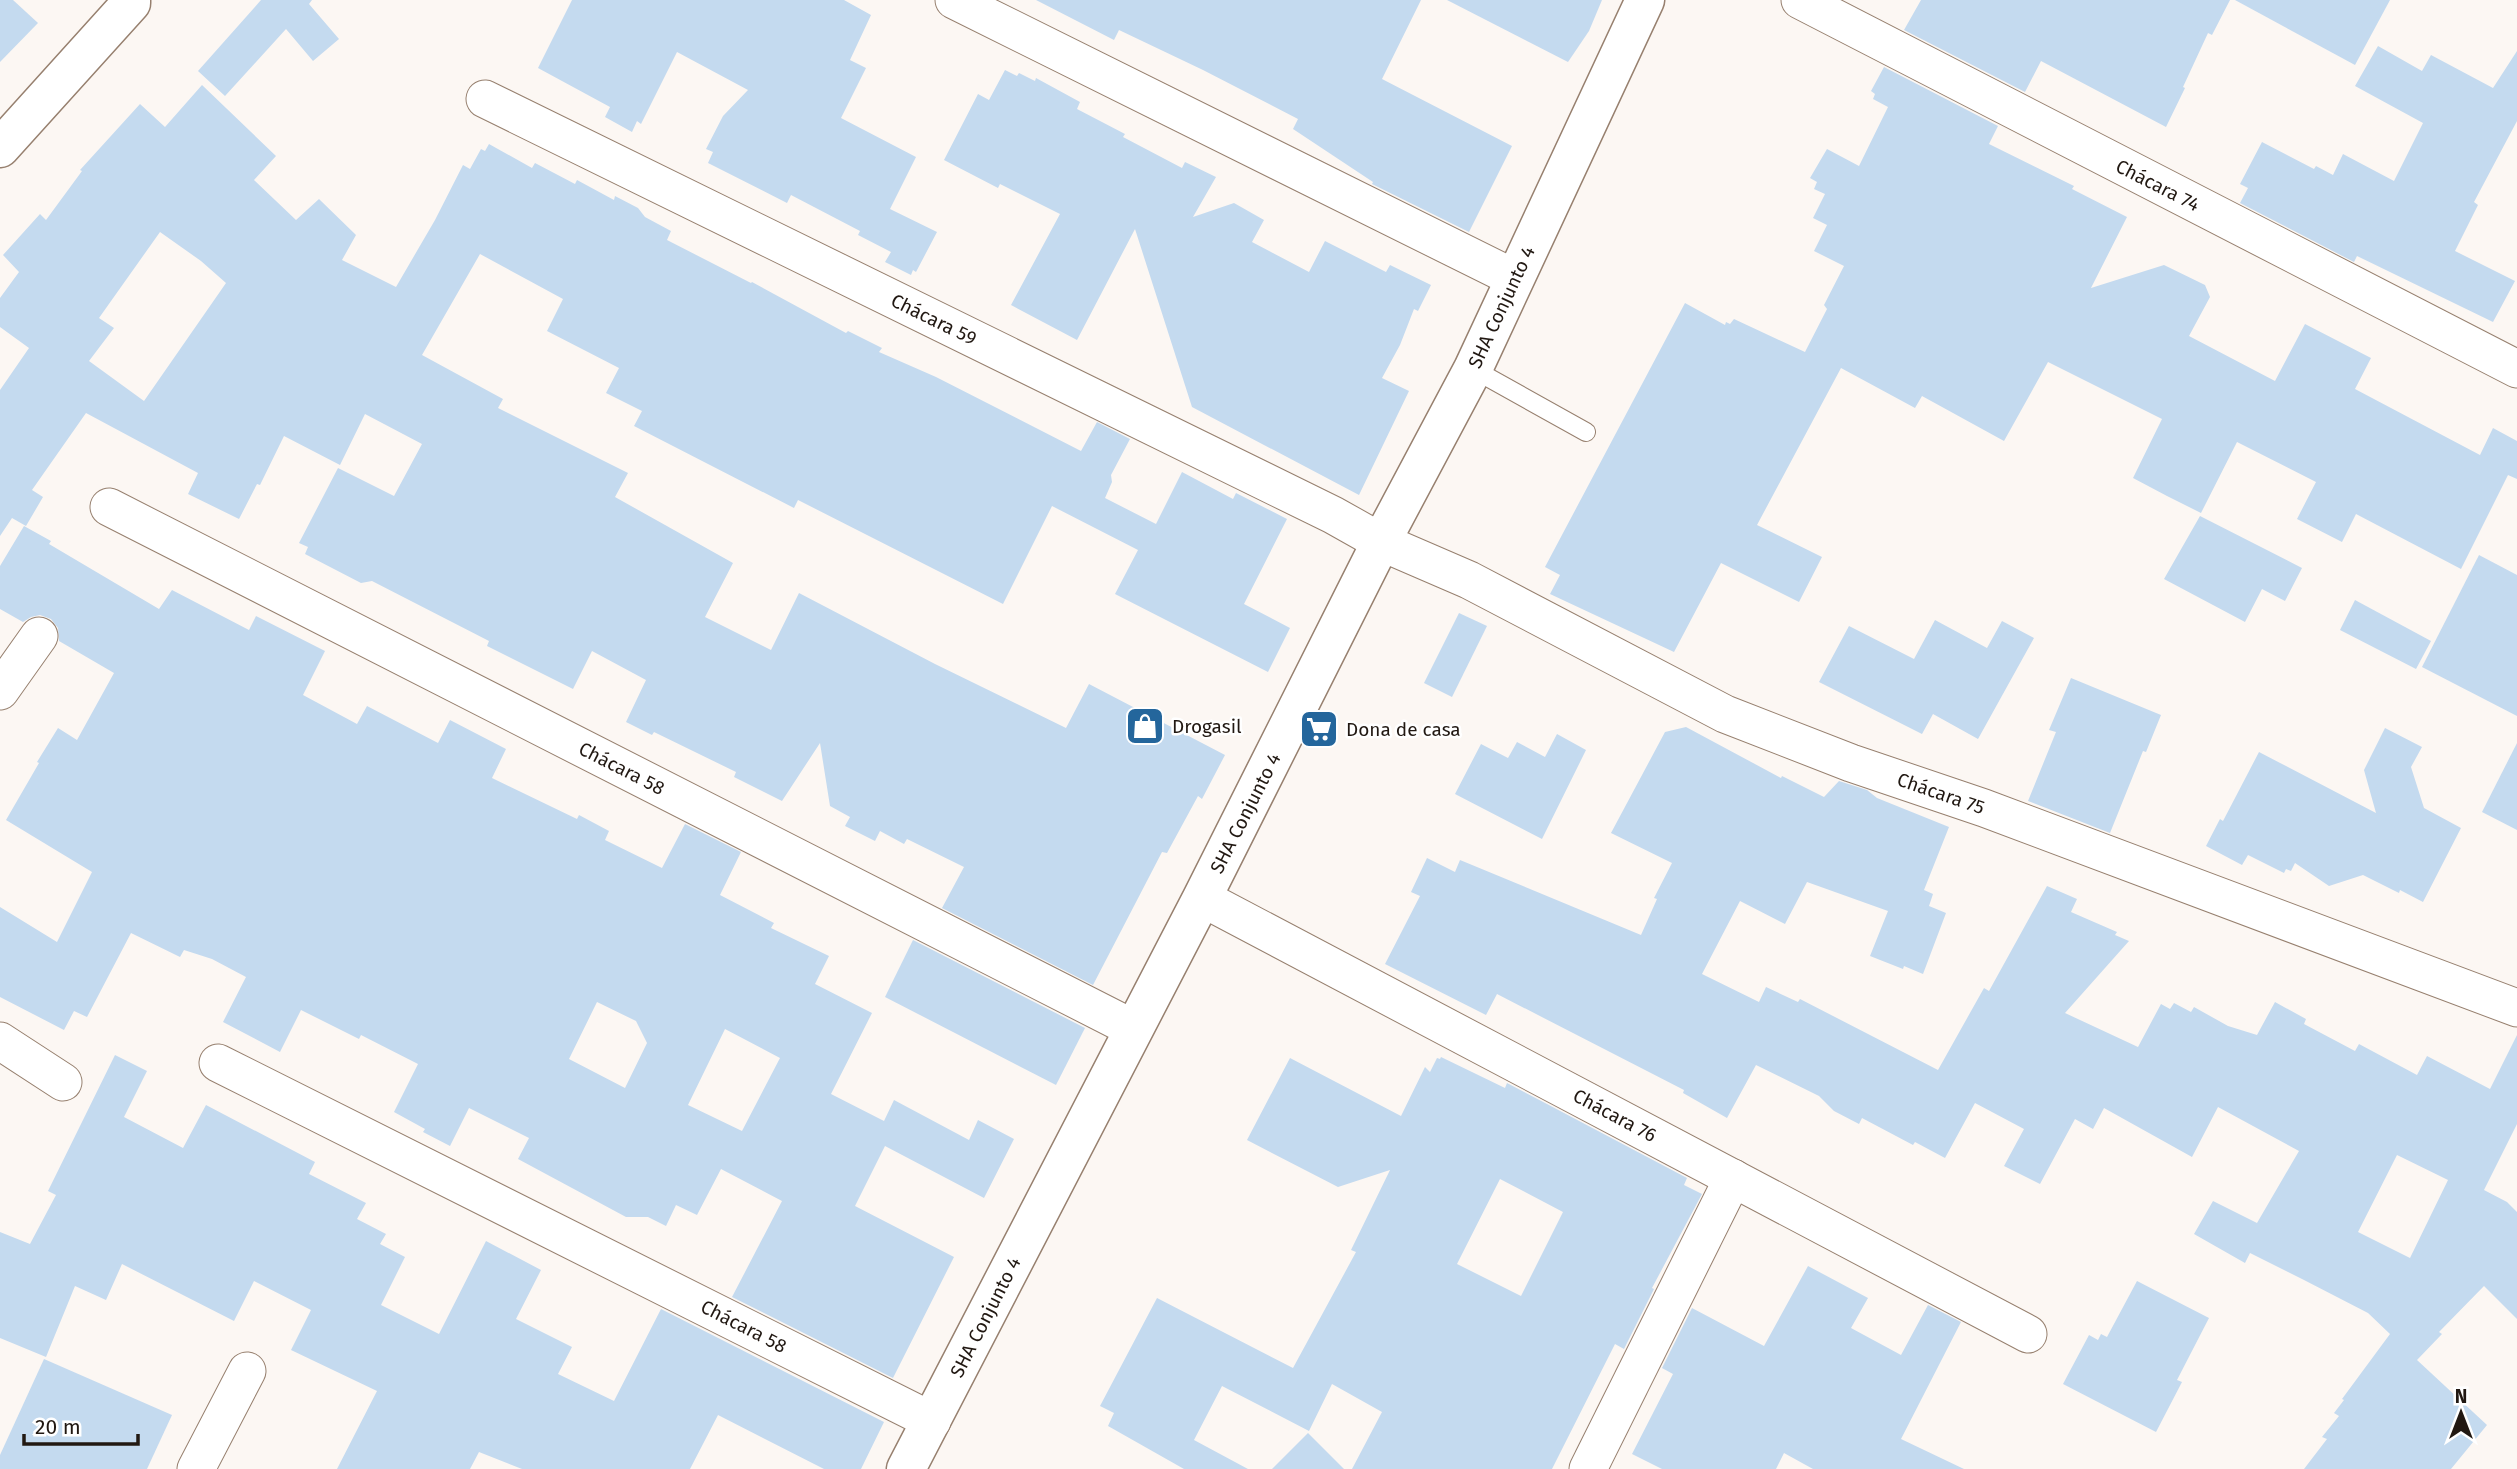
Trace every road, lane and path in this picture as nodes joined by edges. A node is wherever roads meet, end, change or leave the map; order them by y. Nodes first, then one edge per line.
1 (131, 0) edge
2 (954, 0) edge
3 (1645, 0) edge
4 (1800, 0) edge
5 (485, 99) dead end
6 (0, 148) edge
7 (1514, 278) junction
8 (1473, 369) junction
9 (2517, 369) edge
10 (1586, 432) dead end
11 (109, 507) dead end
12 (1381, 542) junction
13 (39, 636) dead end
14 (0, 691) edge
15 (1202, 898) junction
16 (2517, 1008) edge
17 (1134, 1029) junction
18 (0, 1041) edge
19 (218, 1063) dead end
20 (63, 1082) dead end
21 (1733, 1178) junction
22 (2028, 1334) dead end
23 (247, 1371) dead end
24 (932, 1421) junction
25 (196, 1469) edge
26 (906, 1469) edge
27 (1588, 1469) edge

1 - 6 street
2 - 7 street
3 - 7 street, SHA Conjunto 4
4 - 9 street, Chácara 74
5 - 12 street, Chácara 59
7 - 8 street, SHA Conjunto 4
8 - 10 lane
8 - 12 street, SHA Conjunto 4
11 - 17 street, Chácara 58
12 - 15 street, SHA Conjunto 4
12 - 16 street, Chácara 75
13 - 14 street
15 - 17 street, SHA Conjunto 4
15 - 21 street, Chácara 76
17 - 24 street, SHA Conjunto 4
18 - 20 street
19 - 24 street, Chácara 58
21 - 22 street, Chácara 76
21 - 27 street
23 - 25 street
24 - 26 street, SHA Conjunto 4

